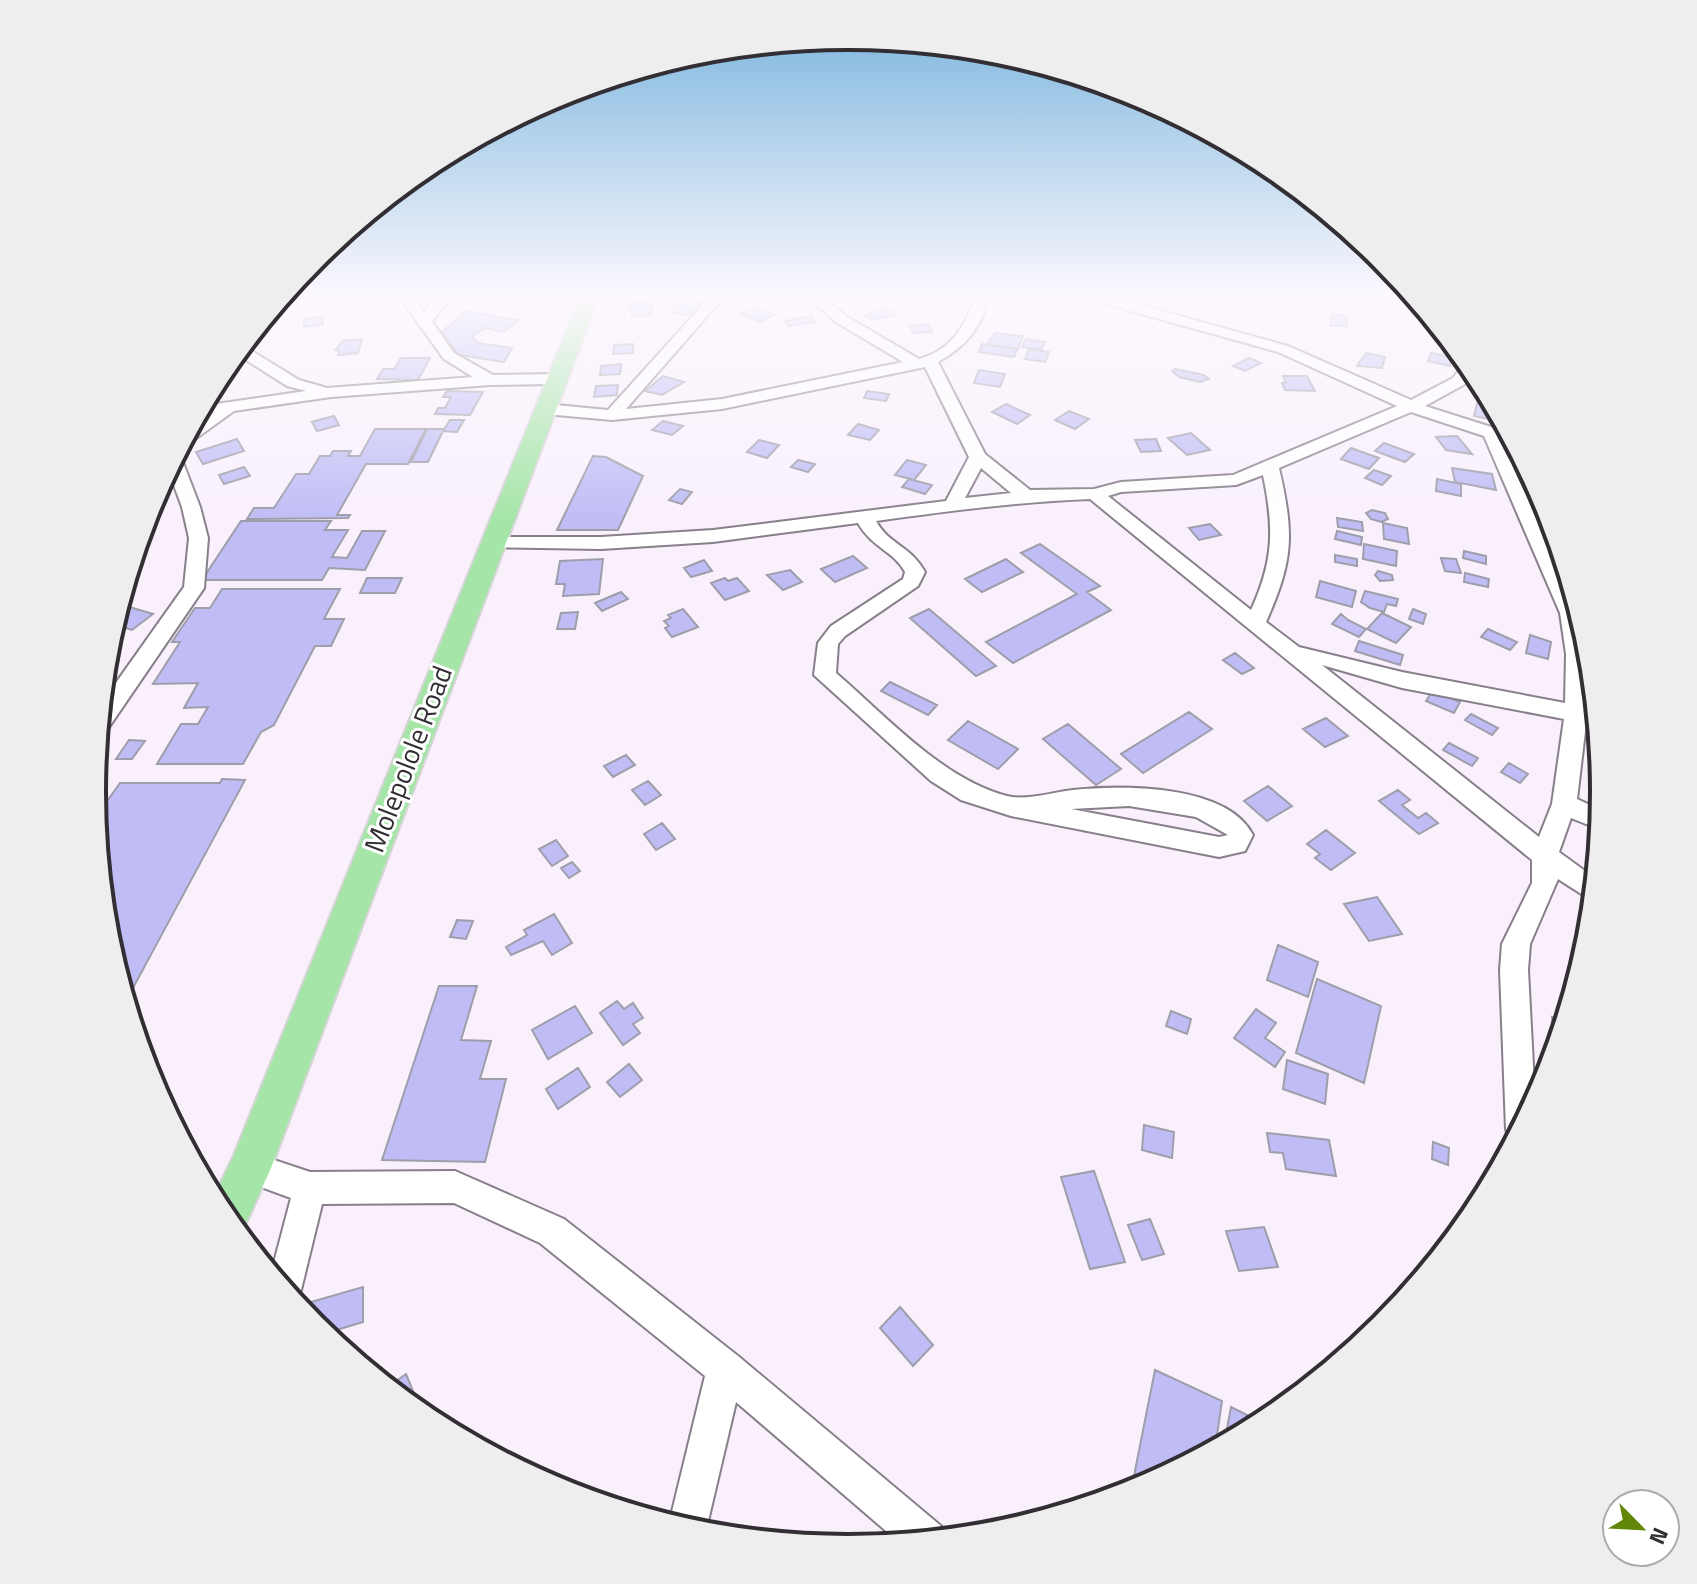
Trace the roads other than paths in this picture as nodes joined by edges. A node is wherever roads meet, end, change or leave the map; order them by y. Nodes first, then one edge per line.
1 (275, 372) edge
2 (476, 372) edge
3 (558, 372) edge
4 (650, 372) edge
5 (876, 372) edge
6 (929, 372) edge
7 (1334, 372) edge
8 (1462, 376) edge
9 (555, 379) junction
10 (490, 380) junction
11 (331, 392) junction
12 (1410, 406) junction
13 (231, 407) junction
14 (213, 409) edge
15 (545, 409) junction
16 (612, 415) junction
17 (204, 425) edge
18 (1499, 437) edge
19 (978, 457) junction
20 (1510, 457) edge
21 (1270, 467) junction
22 (179, 473) edge
23 (1094, 494) junction
24 (1026, 496) junction
25 (951, 508) junction
26 (865, 518) junction
27 (492, 543) junction
28 (1565, 600) edge
29 (1256, 622) junction
30 (1575, 644) edge
31 (1292, 650) junction
32 (1585, 702) edge
33 (112, 706) edge
34 (1587, 716) edge
35 (1586, 718) edge
36 (1564, 804) junction
37 (1011, 807) junction
38 (1590, 815) edge
39 (1545, 856) junction
40 (1584, 884) edge
41 (1520, 1107) edge
42 (250, 1168) junction
43 (310, 1188) junction
44 (233, 1205) edge
45 (287, 1277) edge
46 (725, 1369) junction
47 (690, 1517) edge
48 (916, 1530) edge

1 - 11 street
2 - 10 street
3 - 9 main road, Molepolole Road
4 - 16 street
5 - 16 street
6 - 19 street
7 - 12 street
8 - 12 street
9 - 10 street
9 - 15 main road, Molepolole Road
10 - 11 street
11 - 13 street
12 - 18 street
12 - 21 street
13 - 14 street
13 - 17 street
15 - 16 street
15 - 27 main road, Molepolole Road
19 - 24 street
19 - 25 street
20 - 28 street
21 - 23 street
21 - 29 street
22 - 33 street
23 - 24 street
23 - 29 street
24 - 25 street
25 - 26 street
26 - 27 street
26 - 37 street
27 - 42 main road, Molepolole Road
29 - 31 street
30 - 32 street
31 - 34 street
31 - 39 street
35 - 36 street
36 - 38 street
36 - 39 street
37 - 37 street
39 - 40 street
39 - 41 street
42 - 43 street
42 - 44 main road, Molepolole Road
43 - 45 street
43 - 46 street
46 - 47 street
46 - 48 street

